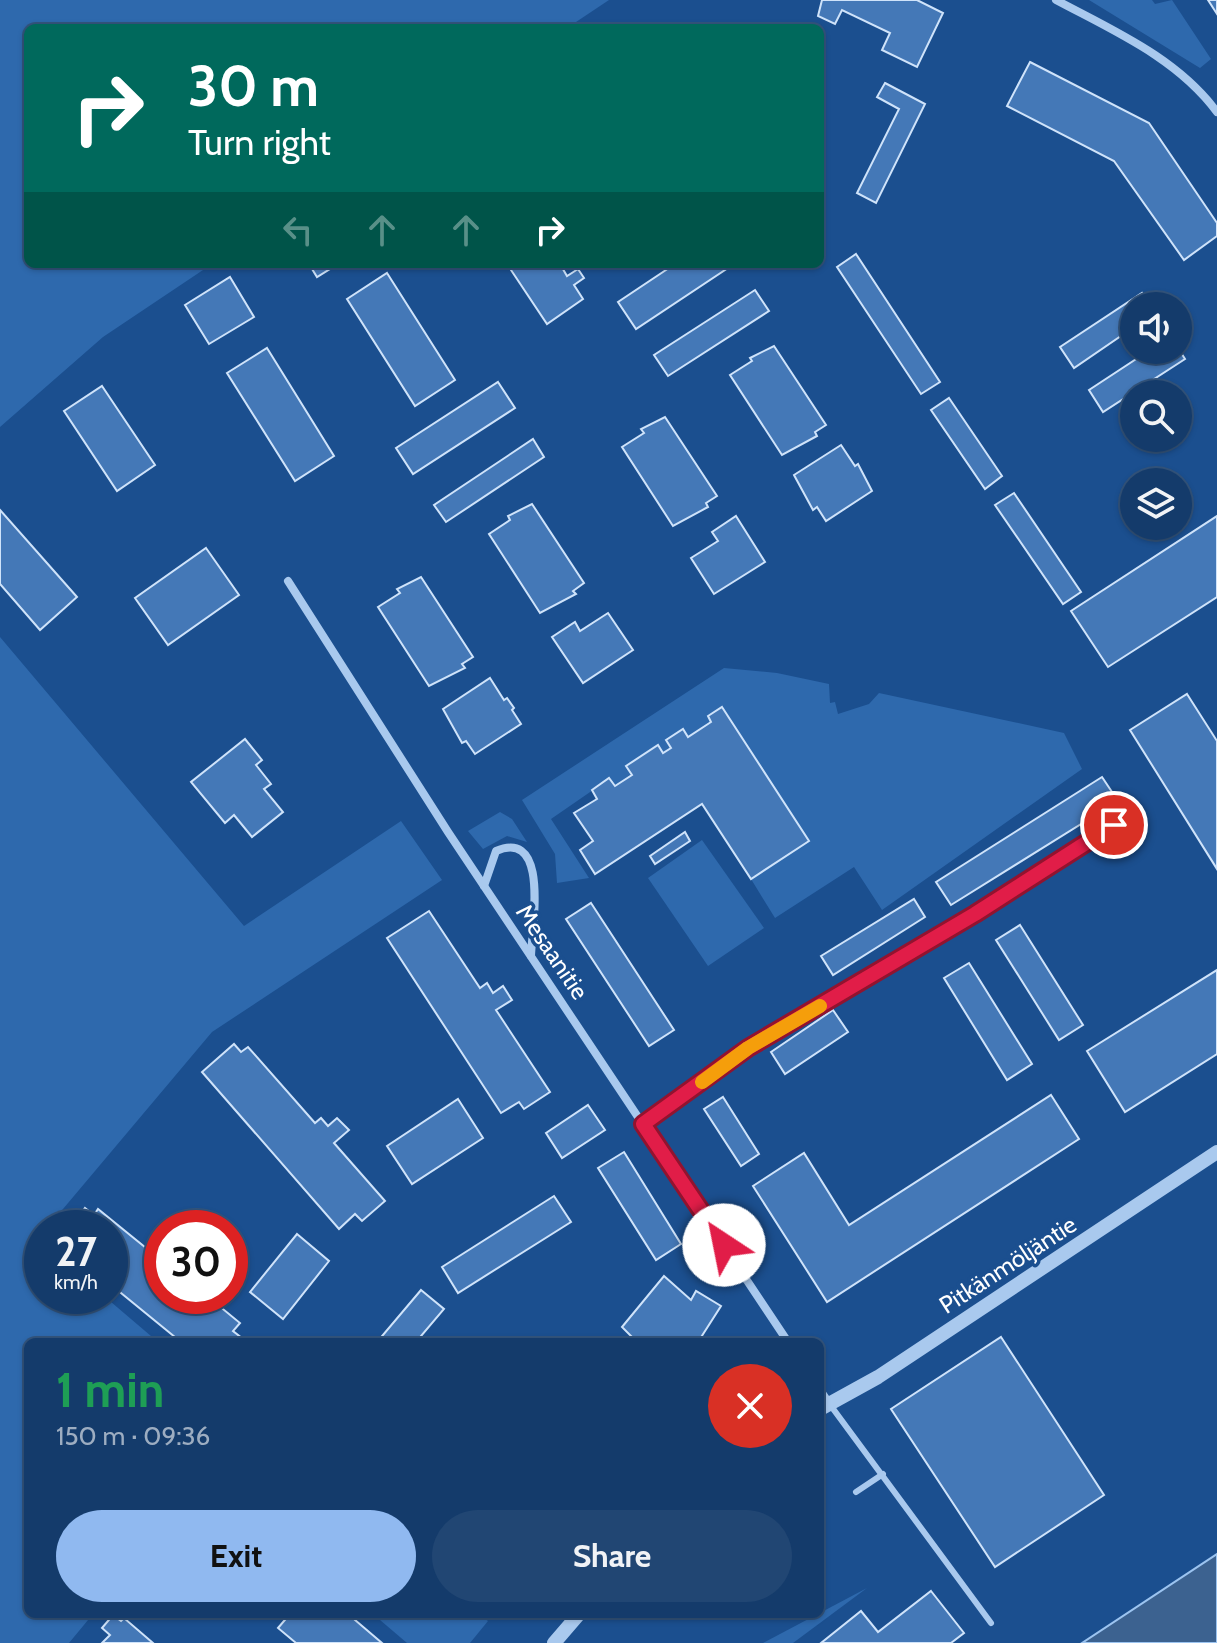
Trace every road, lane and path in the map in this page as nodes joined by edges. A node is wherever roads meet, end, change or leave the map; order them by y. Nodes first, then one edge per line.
1 (1056, 0) edge
2 (1217, 112) edge
3 (288, 581) dead end
4 (1137, 810) dead end
5 (484, 886) junction
6 (531, 957) junction
7 (643, 1124) junction
8 (1217, 1152) edge
9 (785, 1338) edge
10 (824, 1406) edge
11 (883, 1474) junction
12 (856, 1492) dead end
13 (576, 1618) edge
14 (991, 1623) dead end
15 (554, 1643) edge

1 - 2 street
3 - 5 street, Mesaanitie
4 - 7 lane
5 - 6 street, Mesaanitie
5 - 6 street
6 - 7 street, Mesaanitie
7 - 9 street, Mesaanitie
8 - 10 street, Pitkänmöljäntie
10 - 11 lane
11 - 12 lane
11 - 14 lane
13 - 15 street

